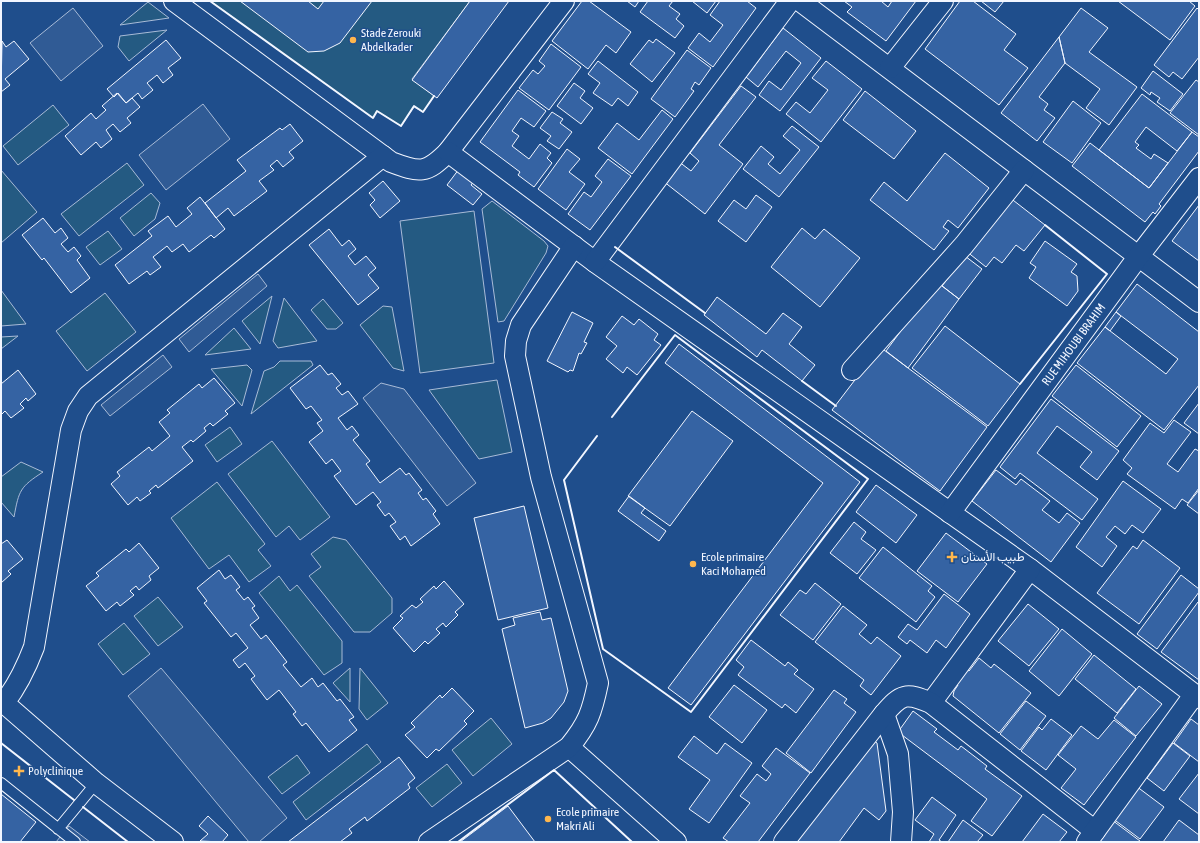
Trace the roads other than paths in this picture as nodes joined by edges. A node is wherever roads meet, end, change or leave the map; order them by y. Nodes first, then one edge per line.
1 (174, 1) edge
2 (564, 1) edge
3 (790, 1) edge
4 (800, 1) edge
5 (943, 1) edge
6 (890, 68) junction
7 (448, 152) junction
8 (383, 156) junction
9 (1024, 170) junction
10 (1199, 178) edge
11 (574, 246) junction
12 (1138, 257) junction
13 (595, 262) junction
14 (1199, 302) edge
15 (852, 370) dead end
16 (950, 513) junction
17 (1030, 568) junction
18 (1197, 697) edge
19 (3, 702) edge
20 (931, 703) junction
21 (884, 714) junction
22 (570, 747) junction
23 (1, 783) edge
24 (96, 783) junction
25 (58, 829) junction
26 (1091, 837) edge
27 (75, 842) edge
28 (173, 842) edge
29 (429, 842) edge
30 (676, 842) edge
31 (784, 842) edge
32 (901, 842) edge

1 - 8 street
2 - 7 street
3 - 13 street
4 - 6 street
5 - 6 street
6 - 9 street
7 - 8 street
7 - 11 street
8 - 19 street
9 - 12 street
9 - 15 street
10 - 12 street, RUE MIHOUBI BRAHIM
11 - 13 street
11 - 22 street
12 - 14 street
12 - 16 street, RUE MIHOUBI BRAHIM
13 - 16 street
16 - 17 street
17 - 18 street
17 - 20 street
18 - 26 street
19 - 24 street
20 - 21 street
20 - 26 street
21 - 31 street
21 - 32 street
22 - 29 street
22 - 30 street
23 - 25 lane
24 - 25 lane
24 - 28 street
25 - 27 lane

